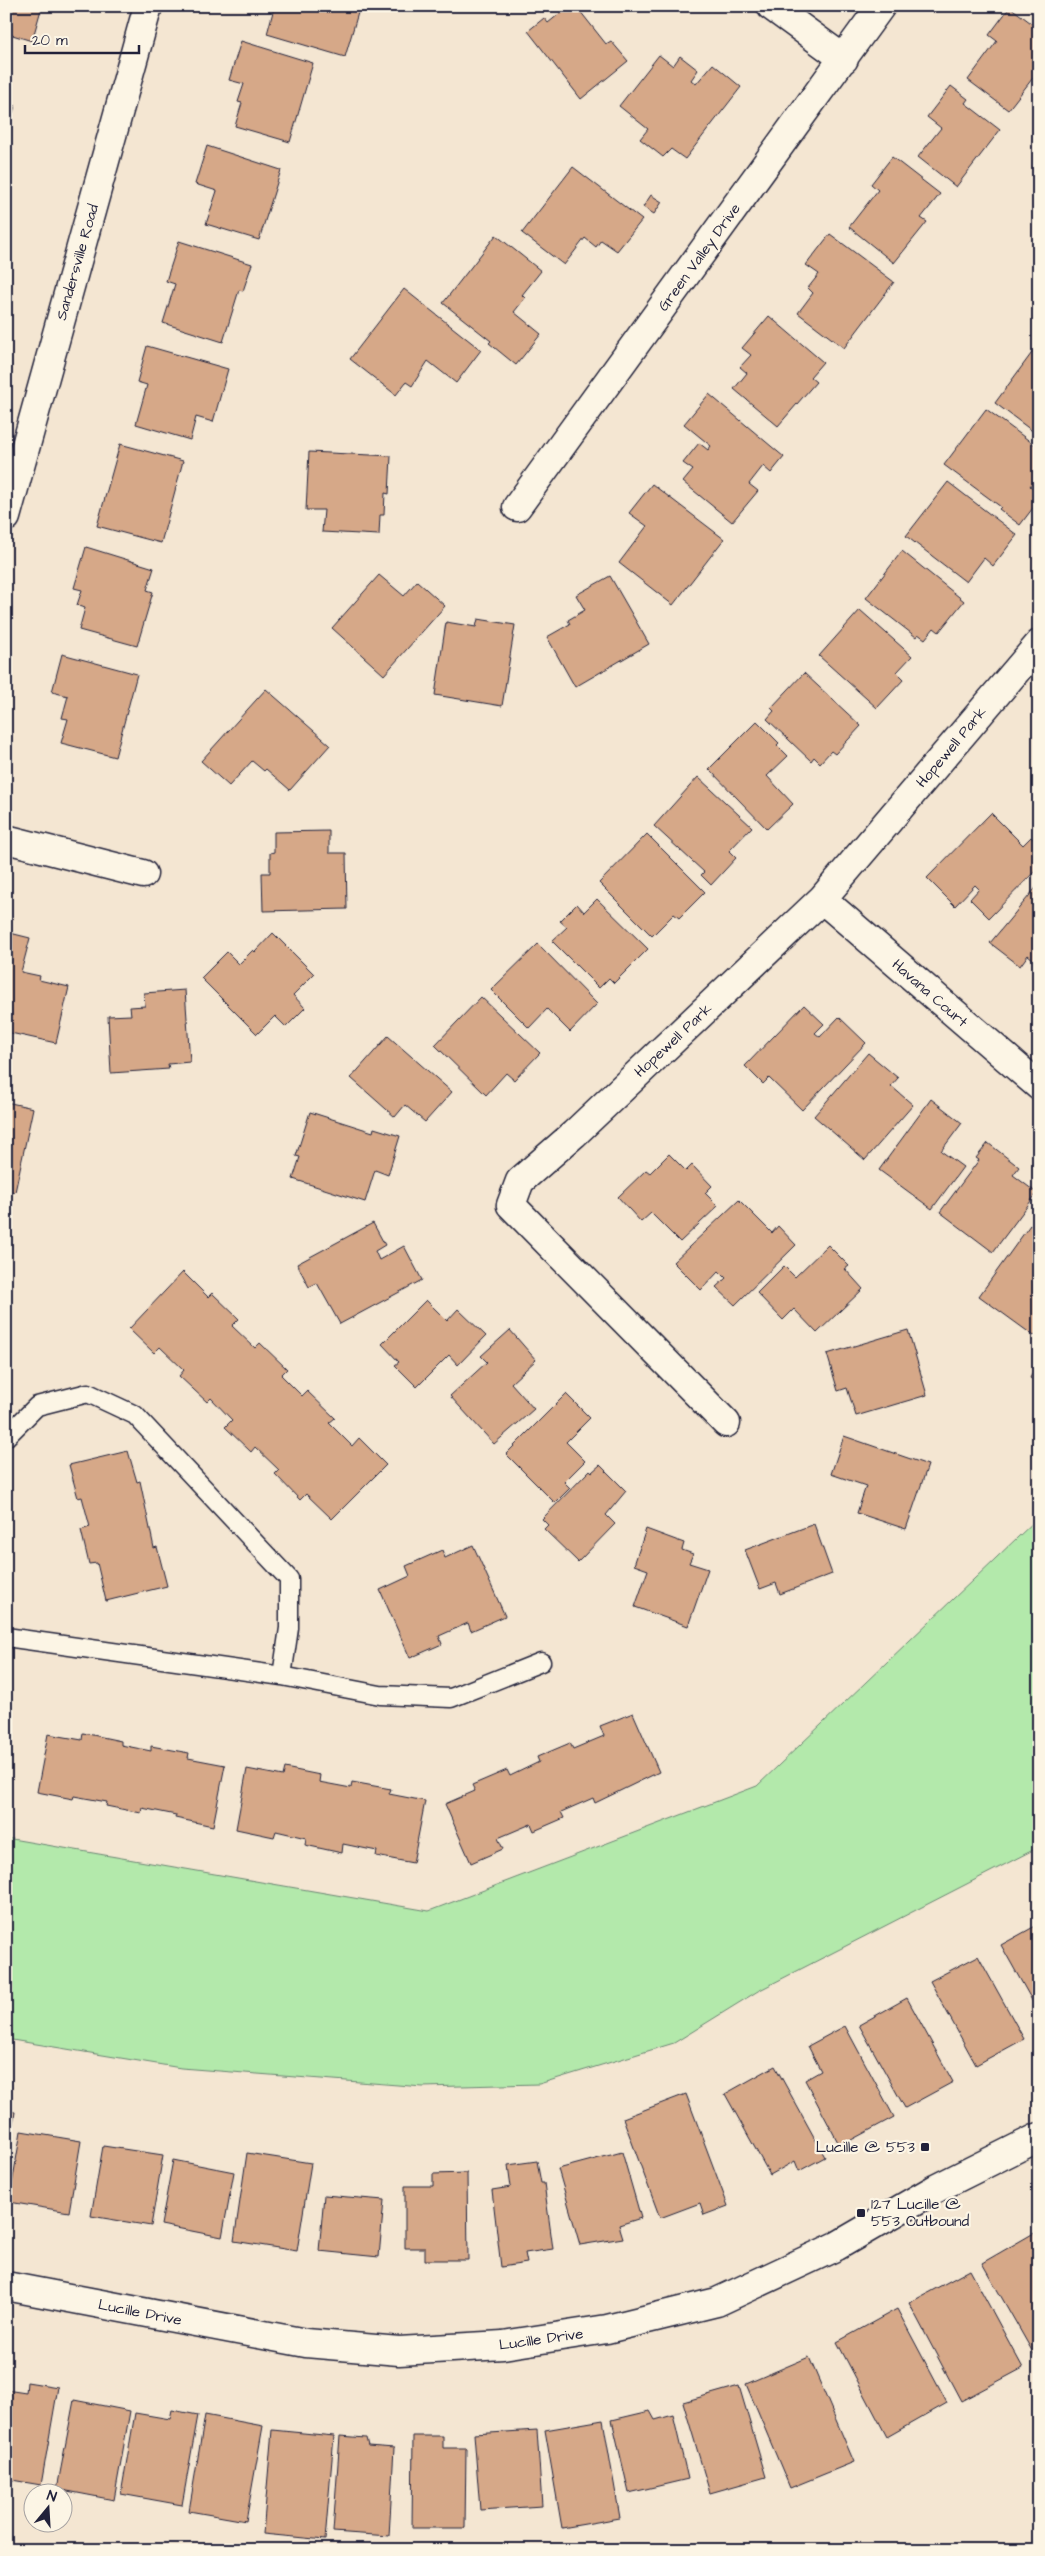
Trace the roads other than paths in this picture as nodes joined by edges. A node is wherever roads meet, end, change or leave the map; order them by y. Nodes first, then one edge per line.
1 (148, 6) edge
2 (771, 6) edge
3 (881, 6) edge
4 (844, 59) junction
5 (517, 507) dead end
6 (6, 517) edge
7 (1039, 644) edge
8 (6, 839) edge
9 (143, 874) dead end
10 (822, 899) junction
11 (1039, 1086) edge
12 (726, 1424) dead end
13 (6, 1437) edge
14 (6, 1637) edge
15 (541, 1662) dead end
16 (282, 1676) junction
17 (1039, 2137) edge
18 (6, 2286) edge

1 - 6 street, Sandersville Road
2 - 4 street
3 - 4 street, Green Valley Drive
4 - 5 street, Green Valley Drive
7 - 10 street, Hopewell Park
8 - 9 street
10 - 11 street, Havana Court
10 - 12 street, Hopewell Park
13 - 16 lane
14 - 16 lane
15 - 16 lane
17 - 18 street, Lucille Drive

